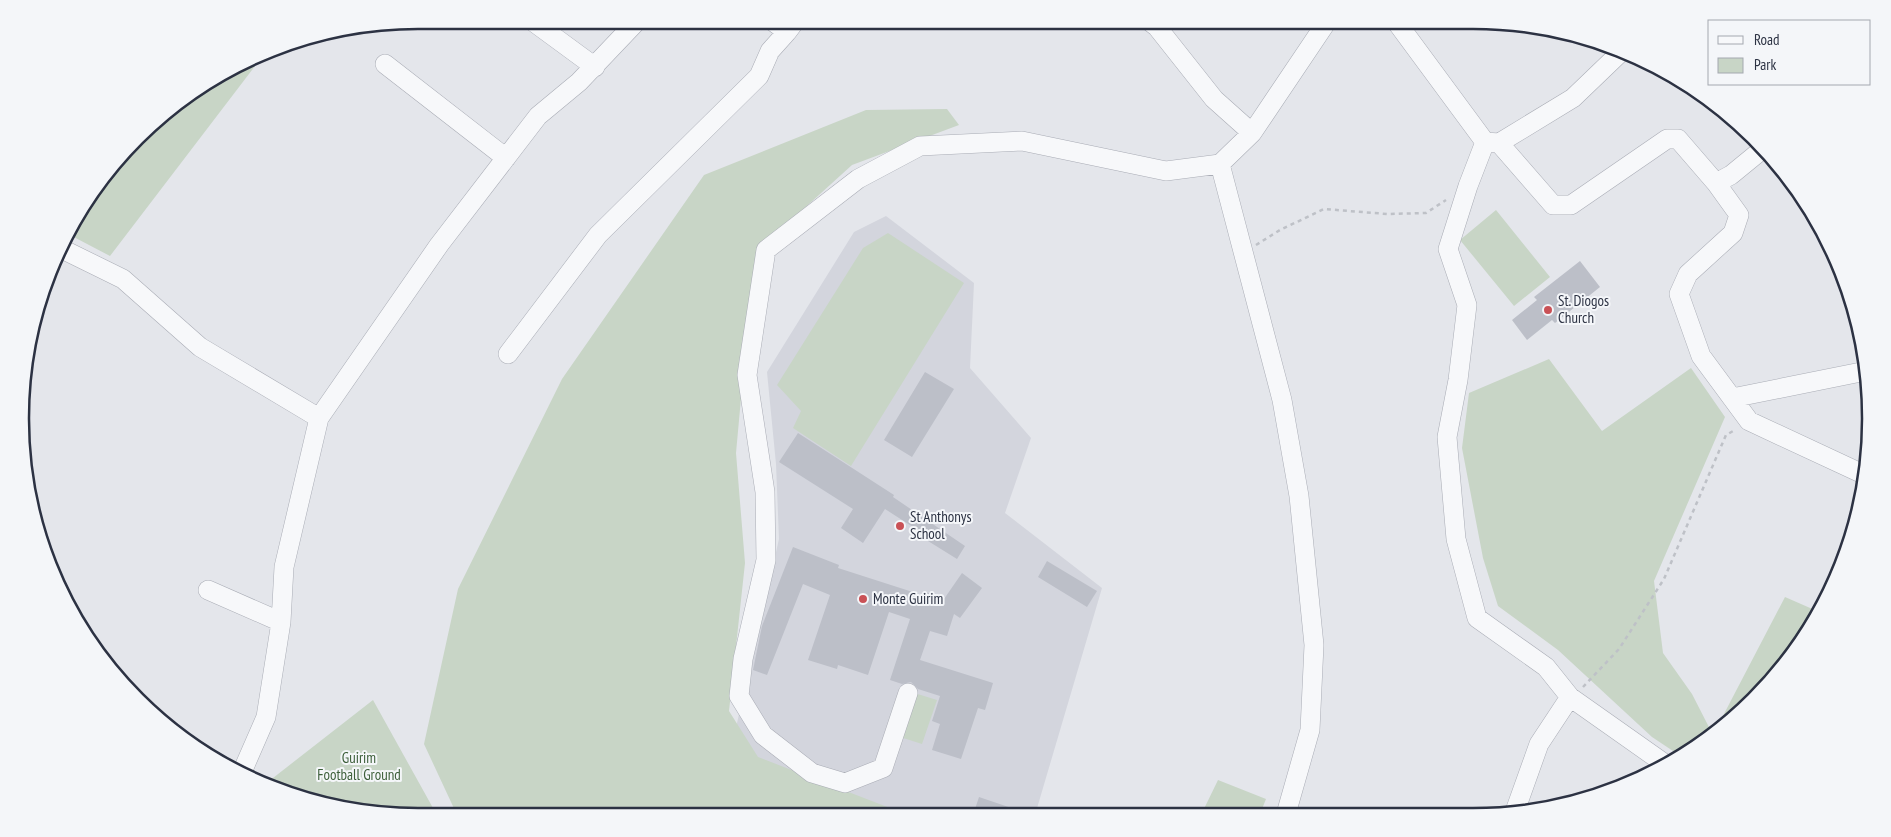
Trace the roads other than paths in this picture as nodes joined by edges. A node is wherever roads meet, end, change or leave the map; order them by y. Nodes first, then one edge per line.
1 (543, 29) edge
2 (630, 29) edge
3 (789, 29) edge
4 (1159, 29) edge
5 (1322, 29) edge
6 (1402, 29) edge
7 (1617, 56) edge
8 (385, 64) dead end
9 (595, 67) junction
10 (1252, 133) junction
11 (1492, 142) junction
12 (1758, 153) edge
13 (506, 158) junction
14 (1220, 164) junction
15 (1716, 183) junction
16 (67, 251) edge
17 (508, 354) dead end
18 (1859, 371) edge
19 (1732, 398) junction
20 (319, 418) junction
21 (1859, 472) edge
22 (208, 590) dead end
23 (281, 622) junction
24 (908, 693) dead end
25 (1571, 698) junction
26 (1659, 760) edge
27 (244, 767) edge
28 (1517, 805) edge
29 (1288, 808) edge

1 - 9 street
2 - 9 street
3 - 17 street
4 - 10 street
5 - 10 street
6 - 11 street
7 - 11 street
8 - 13 street
9 - 13 street
10 - 14 street
11 - 15 street
11 - 25 street
12 - 15 street
13 - 20 street
14 - 24 street
14 - 29 street
15 - 19 street
16 - 20 street
18 - 19 street
19 - 21 street
20 - 23 street
22 - 23 street
23 - 27 street
25 - 26 street
25 - 28 street

